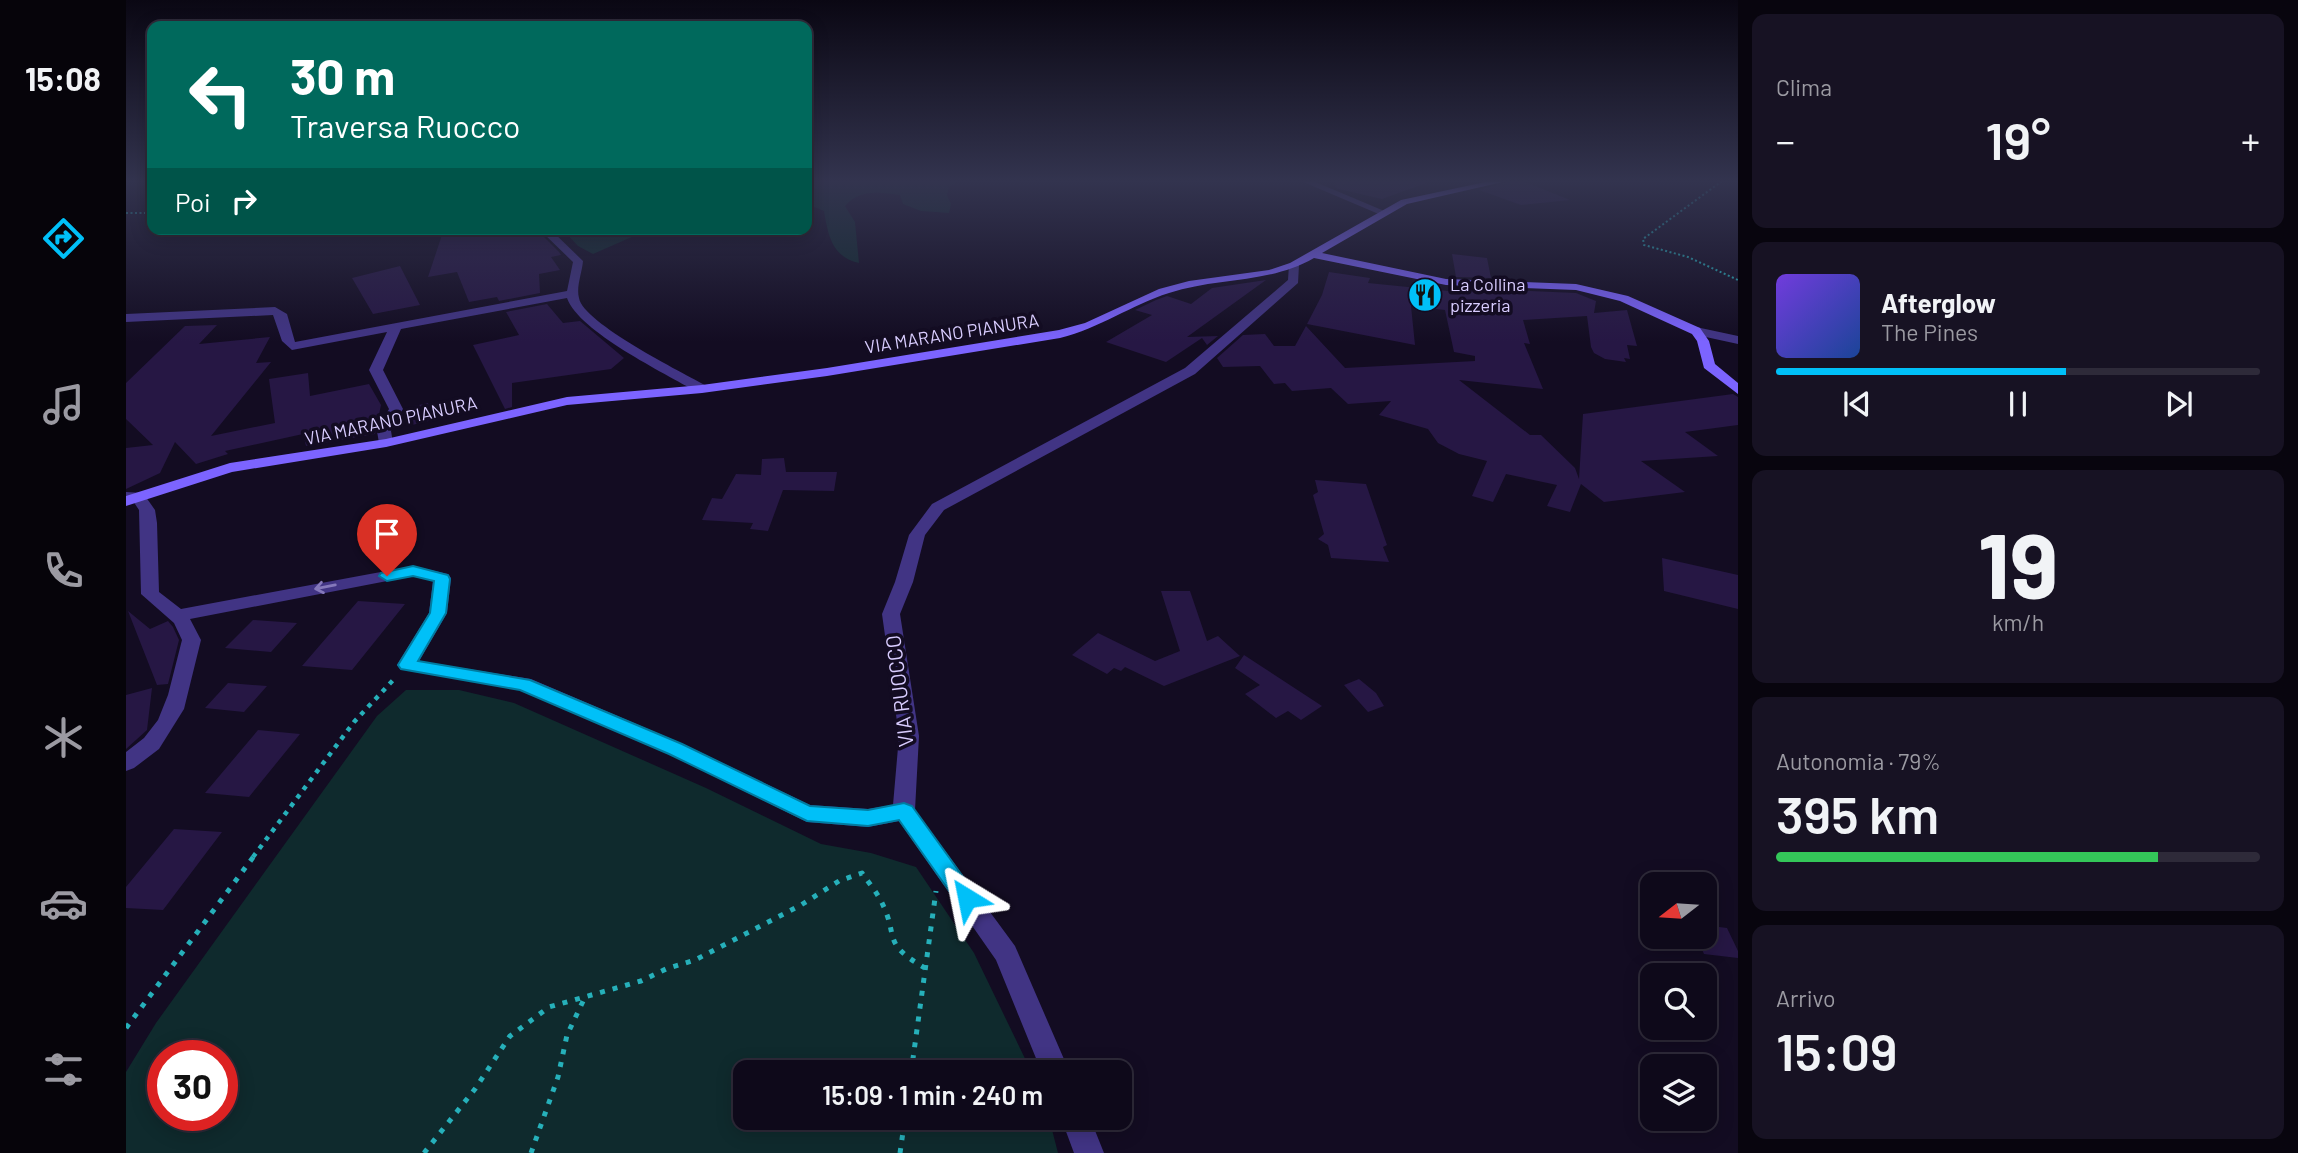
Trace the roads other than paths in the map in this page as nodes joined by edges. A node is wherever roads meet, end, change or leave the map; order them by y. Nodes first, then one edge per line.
1 (550, 235) edge
2 (1347, 235) edge
3 (1315, 254) junction
4 (1294, 265) junction
5 (573, 293) junction
6 (126, 318) edge
7 (394, 328) junction
8 (1696, 331) junction
9 (1738, 340) edge
10 (702, 389) junction
11 (1738, 390) edge
12 (386, 443) junction
13 (130, 498) edge
14 (176, 616) junction
15 (126, 763) edge
16 (904, 811) junction
17 (1051, 1060) edge
18 (1080, 1130) edge
19 (1089, 1153) edge

1 - 5 street
2 - 3 street, VIA MARANO PIANURA
3 - 4 street, VIA MARANO PIANURA
3 - 8 street
4 - 10 street, VIA MARANO PIANURA
4 - 16 street, VIA RUOCCO
5 - 7 street
5 - 10 street
6 - 7 street
7 - 12 street
8 - 9 street
8 - 11 street
10 - 12 street, VIA MARANO PIANURA
12 - 13 street, VIA MARANO PIANURA
13 - 14 street
14 - 15 street
16 -> 14 street
16 - 17 street
18 - 19 street

